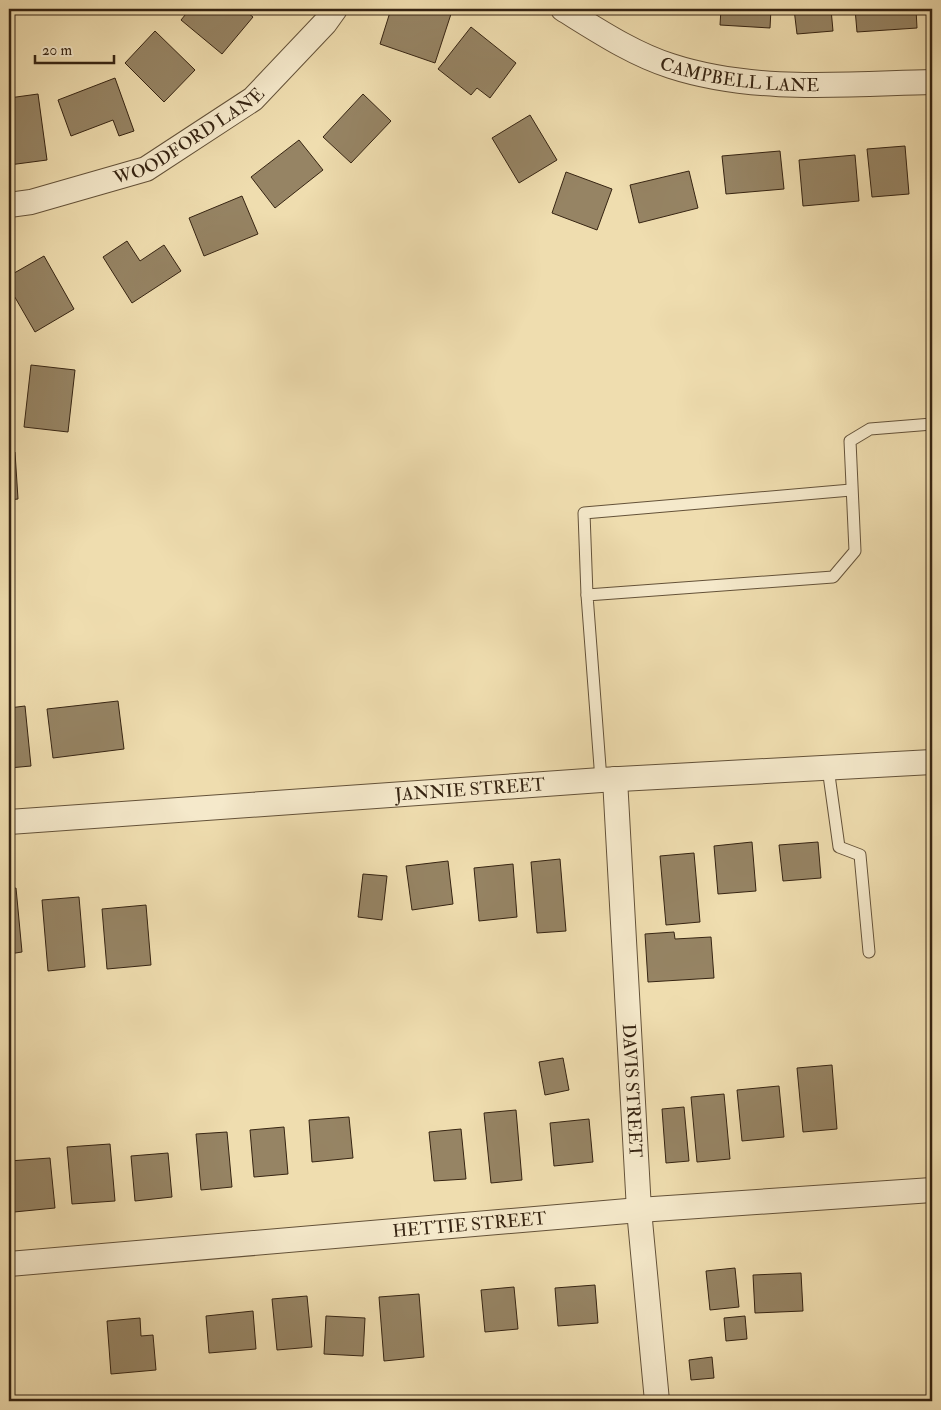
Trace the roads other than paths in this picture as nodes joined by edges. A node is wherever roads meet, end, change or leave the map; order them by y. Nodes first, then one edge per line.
1 (335, 9) edge
2 (563, 9) edge
3 (932, 82) edge
4 (9, 205) edge
5 (932, 424) edge
6 (851, 490) junction
7 (587, 595) junction
8 (932, 762) edge
9 (828, 768) junction
10 (608, 779) junction
11 (9, 822) edge
12 (869, 952) dead end
13 (932, 1190) edge
14 (639, 1210) junction
15 (9, 1264) edge
16 (657, 1401) edge

1 - 4 street, WOODFORD LANE
2 - 3 street, CAMPBELL LANE
5 - 6 lane
6 - 7 lane
6 - 7 lane
7 - 10 lane
8 - 9 street, JANNIE STREET
9 - 10 street, JANNIE STREET
9 - 12 lane
10 - 11 street, JANNIE STREET
10 - 14 street, DAVIS STREET
13 - 14 street, HETTIE STREET
14 - 15 street, HETTIE STREET
14 - 16 street, DAVIS STREET

